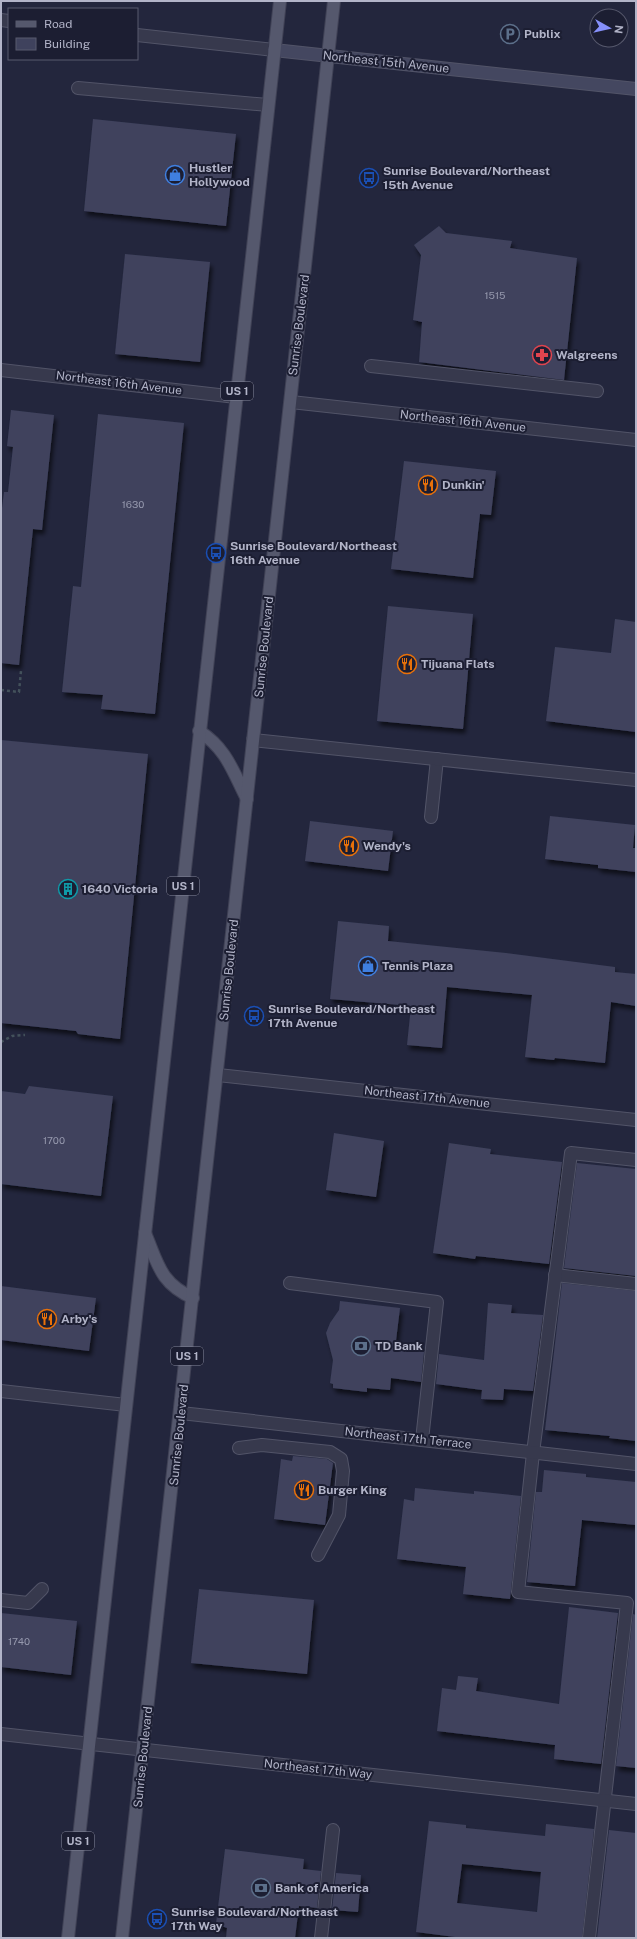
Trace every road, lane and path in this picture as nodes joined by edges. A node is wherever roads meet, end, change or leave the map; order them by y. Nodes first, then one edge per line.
1 (280, 1) edge
2 (334, 1) edge
3 (138, 35) edge
4 (274, 50) junction
5 (328, 56) junction
6 (78, 88) dead end
7 (636, 89) edge
8 (268, 105) junction
9 (371, 366) dead end
10 (1, 370) edge
11 (597, 391) dead end
12 (236, 397) junction
13 (290, 402) junction
14 (636, 440) edge
15 (21, 671) dead end
16 (1, 690) edge
17 (199, 731) junction
18 (253, 740) junction
19 (437, 759) junction
20 (636, 780) edge
21 (247, 799) junction
22 (431, 817) dead end
23 (24, 1035) dead end
24 (1, 1042) edge
25 (218, 1075) junction
26 (636, 1120) edge
27 (636, 1160) edge
28 (145, 1232) junction
29 (556, 1275) junction
30 (290, 1283) dead end
31 (636, 1284) edge
32 (194, 1298) junction
33 (1, 1391) edge
34 (126, 1405) junction
35 (181, 1413) junction
36 (422, 1440) junction
37 (239, 1448) dead end
38 (533, 1453) junction
39 (636, 1464) edge
40 (318, 1555) dead end
41 (42, 1589) dead end
42 (1, 1600) edge
43 (1, 1734) edge
44 (88, 1744) junction
45 (144, 1750) junction
46 (604, 1800) junction
47 (636, 1804) edge
48 (333, 1830) dead end
49 (68, 1938) edge
50 (122, 1938) edge
51 (321, 1938) edge
52 (588, 1938) edge

1 - 4 main road, US 1
2 - 5 main road, Sunrise Boulevard / US 1
3 - 4 street, Northeast 15th Avenue
4 - 5 street, Northeast 15th Avenue
4 - 8 main road, US 1
5 - 7 street, Northeast 15th Avenue
5 - 13 main road, Sunrise Boulevard / US 1
6 - 8 street
8 - 12 main road, US 1
9 - 11 street
10 - 12 street, Northeast 16th Avenue
12 - 17 main road, US 1
13 - 14 street, Northeast 16th Avenue
13 - 18 main road, Sunrise Boulevard / US 1
15 - 16 path
17 - 21 main road
17 - 28 main road, US 1
18 - 19 street
18 - 21 main road, Sunrise Boulevard / US 1
19 - 20 street
19 - 22 street
21 - 25 main road, Sunrise Boulevard / US 1
23 - 24 path
25 - 26 street, Northeast 17th Avenue
25 - 32 main road, Sunrise Boulevard / US 1
27 - 29 street
28 - 32 main road
28 - 34 main road, US 1
29 - 31 street
29 - 38 street
30 - 36 street
32 - 35 main road, Sunrise Boulevard / US 1
33 - 34 street
34 - 44 main road, US 1
35 - 36 street, Northeast 17th Terrace
35 - 45 main road, Sunrise Boulevard / US 1
36 - 38 street, Northeast 17th Terrace
37 - 40 street
38 - 39 street, Northeast 17th Terrace
38 - 46 street
41 - 42 street
43 - 44 street, Northeast 17th Way
44 - 45 street, Northeast 17th Way
44 - 49 main road, US 1
45 - 46 street, Northeast 17th Way
45 - 50 main road, Sunrise Boulevard / US 1
46 - 47 street, Northeast 17th Way
46 - 52 street
48 - 51 street

